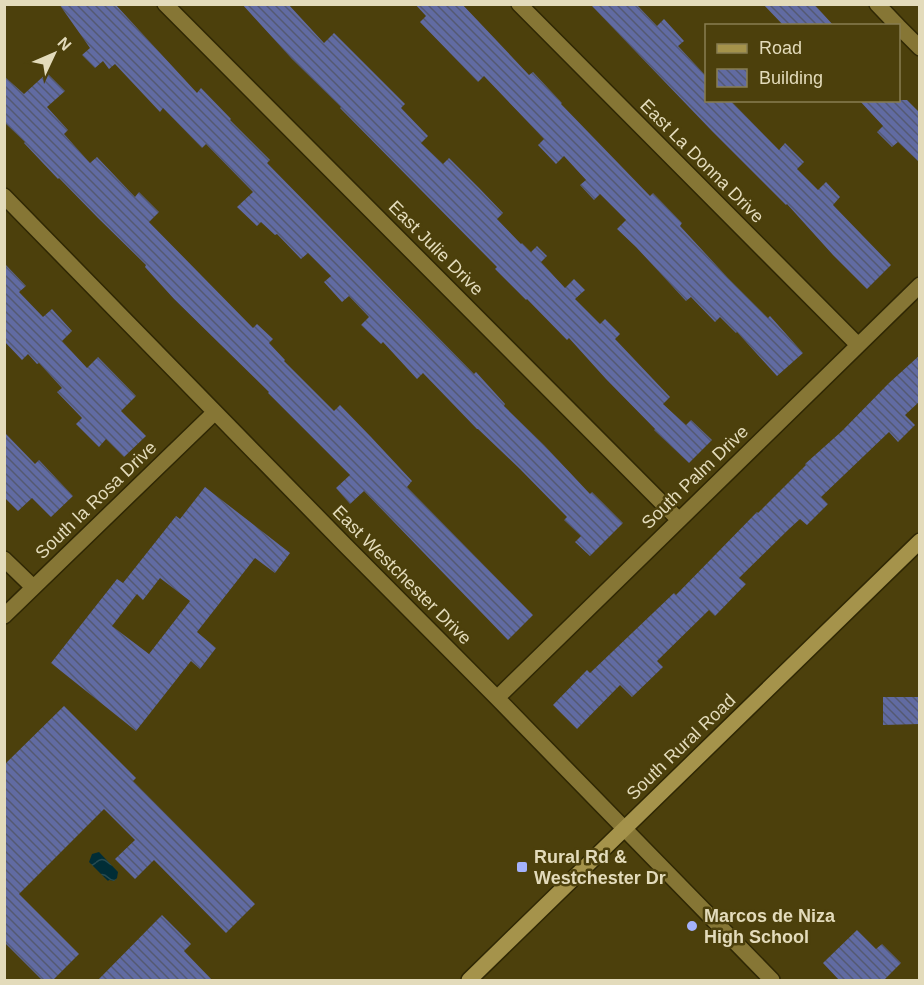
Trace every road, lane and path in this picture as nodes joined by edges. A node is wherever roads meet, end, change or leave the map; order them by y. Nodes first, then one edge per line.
1 (165, 4) edge
2 (519, 4) edge
3 (877, 4) edge
4 (896, 24) edge
5 (900, 28) edge
6 (920, 48) edge
7 (4, 196) edge
8 (920, 285) edge
9 (858, 345) junction
10 (215, 412) junction
11 (679, 520) junction
12 (920, 541) edge
13 (4, 559) edge
14 (33, 587) junction
15 (4, 616) edge
16 (497, 698) junction
17 (625, 828) junction
18 (469, 981) edge
19 (772, 981) edge

1 - 11 street, East Julie Drive
2 - 9 street, East La Donna Drive
3 - 4 street
5 - 6 street
7 - 10 street, East Westchester Drive
8 - 9 street, South Palm Drive
9 - 11 street, South Palm Drive
10 - 14 street, South la Rosa Drive
10 - 16 street, East Westchester Drive
11 - 16 street, South Palm Drive
12 - 17 main road, South Rural Road
13 - 14 street
14 - 15 street, South la Rosa Drive
16 - 17 street, East Westchester Drive
17 - 18 main road, South Rural Road
17 - 19 street, East Westchester Drive

